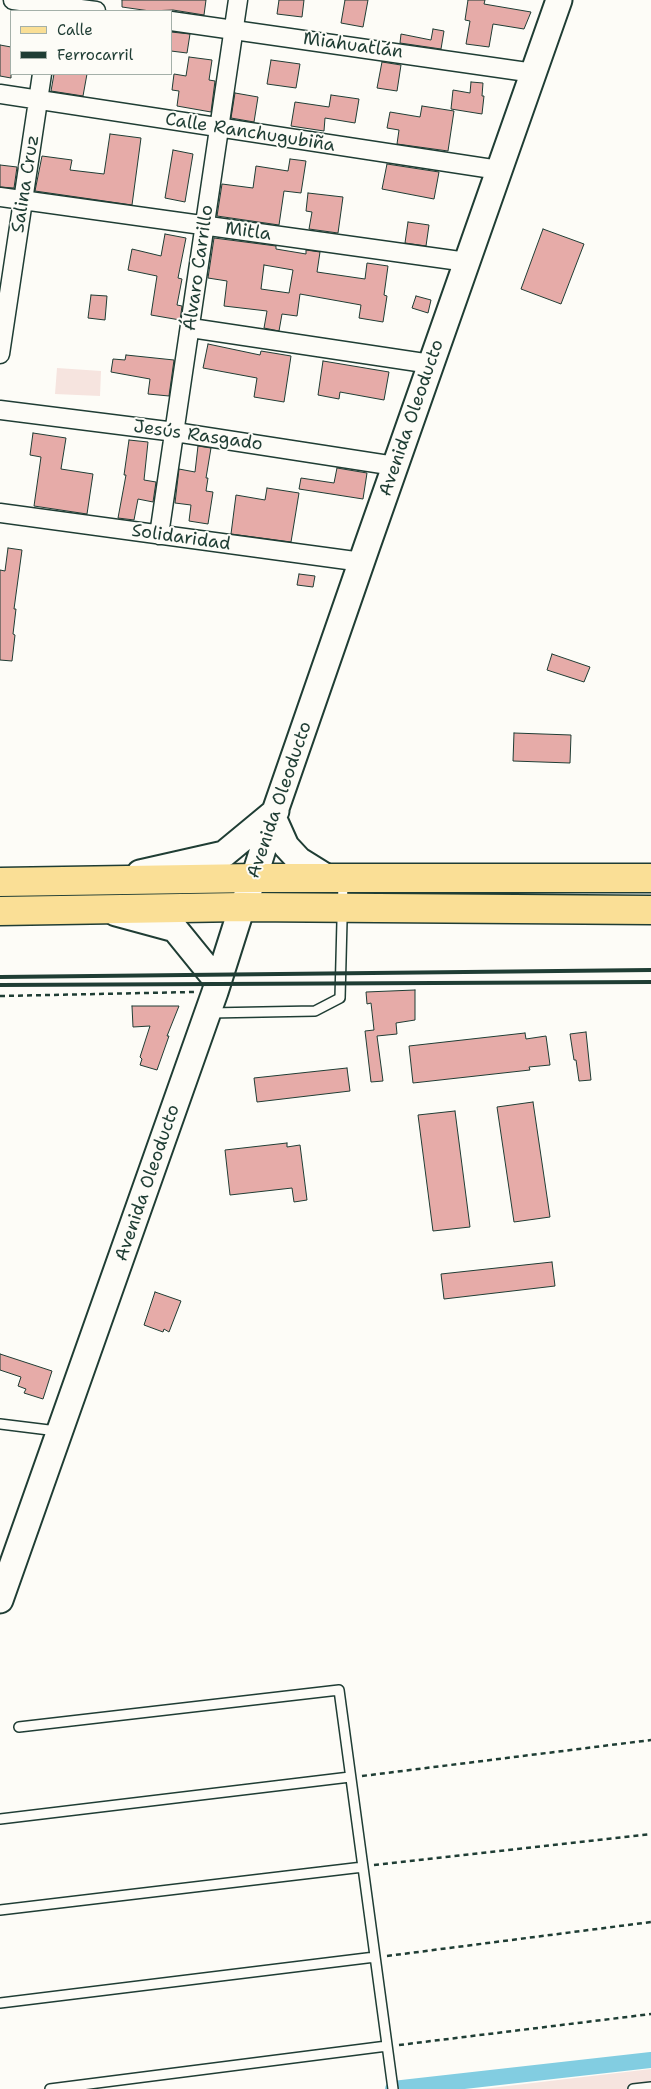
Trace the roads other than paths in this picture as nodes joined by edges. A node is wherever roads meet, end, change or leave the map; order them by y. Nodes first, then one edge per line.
1 (13, 0) edge
2 (238, 0) edge
3 (559, 0) edge
4 (52, 6) edge
5 (87, 10) edge
6 (172, 21) edge
7 (234, 29) junction
8 (534, 73) junction
9 (42, 75) edge
10 (0, 94) edge
11 (38, 100) junction
12 (218, 129) junction
13 (499, 170) junction
14 (0, 198) edge
15 (23, 201) junction
16 (206, 226) junction
17 (467, 262) junction
18 (191, 328) junction
19 (0, 354) edge
20 (431, 364) junction
21 (0, 410) edge
22 (175, 432) junction
23 (395, 466) junction
24 (0, 513) edge
25 (159, 535) junction
26 (362, 562) junction
27 (274, 814) junction
28 (254, 878) junction
29 (335, 878) junction
30 (651, 878) edge
31 (10, 882) edge
32 (102, 882) junction
33 (242, 907) junction
34 (342, 907) junction
35 (101, 909) junction
36 (651, 910) edge
37 (10, 911) edge
38 (214, 996) junction
39 (0, 1424) edge
40 (60, 1431) junction
41 (0, 1600) edge
42 (19, 1727) dead end
43 (350, 1777) junction
44 (0, 1819) edge
45 (362, 1867) junction
46 (0, 1910) edge
47 (375, 1957) junction
48 (0, 2003) edge
49 (387, 2046) junction
50 (651, 2087) edge
51 (50, 2089) edge
52 (393, 2089) edge
53 (633, 2089) edge

1 - 4 street
2 - 7 street, Álvaro Carrillo
3 - 8 main road, Avenida Oleoducto
4 - 5 street
6 - 7 street, Miahuatlán
7 - 8 street, Miahuatlán
7 - 12 street, Álvaro Carrillo
8 - 13 main road, Avenida Oleoducto
9 - 11 street, Salina Cruz
10 - 11 street, Calle Ranchugubiña
11 - 12 street, Calle Ranchugubiña
11 - 15 street, Salina Cruz
12 - 13 street, Calle Ranchugubiña
12 - 16 street, Álvaro Carrillo
13 - 17 main road, Avenida Oleoducto
14 - 15 street, Mitla
15 - 16 street, Mitla
15 - 19 street, Salina Cruz
16 - 17 street, Mitla
16 - 18 street, Álvaro Carrillo
17 - 20 main road, Avenida Oleoducto
18 - 20 street
18 - 22 street, Álvaro Carrillo
20 - 23 main road, Avenida Oleoducto
21 - 22 street, Jesús Rasgado
22 - 23 street, Jesús Rasgado
22 - 25 street, Álvaro Carrillo
23 - 26 main road, Avenida Oleoducto
24 - 25 street, Solidaridad
25 - 26 street, Solidaridad
26 - 27 main road, Avenida Oleoducto
27 - 28 main road, Avenida Oleoducto
27 - 29 main road
27 - 32 main road
28 - 29 main road
28 - 32 main road
28 - 33 main road, Avenida Oleoducto
29 - 30 main road
29 - 34 lane
31 - 32 main road
31 - 37 main road
33 - 34 main road
33 - 35 main road
33 - 38 main road, Avenida Oleoducto
34 - 36 main road
34 - 38 lane
35 - 37 main road
35 - 38 main road
38 - 40 main road, Avenida Oleoducto
39 - 40 lane
40 - 41 main road, Avenida Oleoducto
42 - 43 lane
43 - 44 lane
43 - 45 lane
45 - 46 lane
45 - 47 lane
47 - 48 lane
47 - 49 lane
49 - 51 lane
49 - 52 lane
50 - 53 lane

